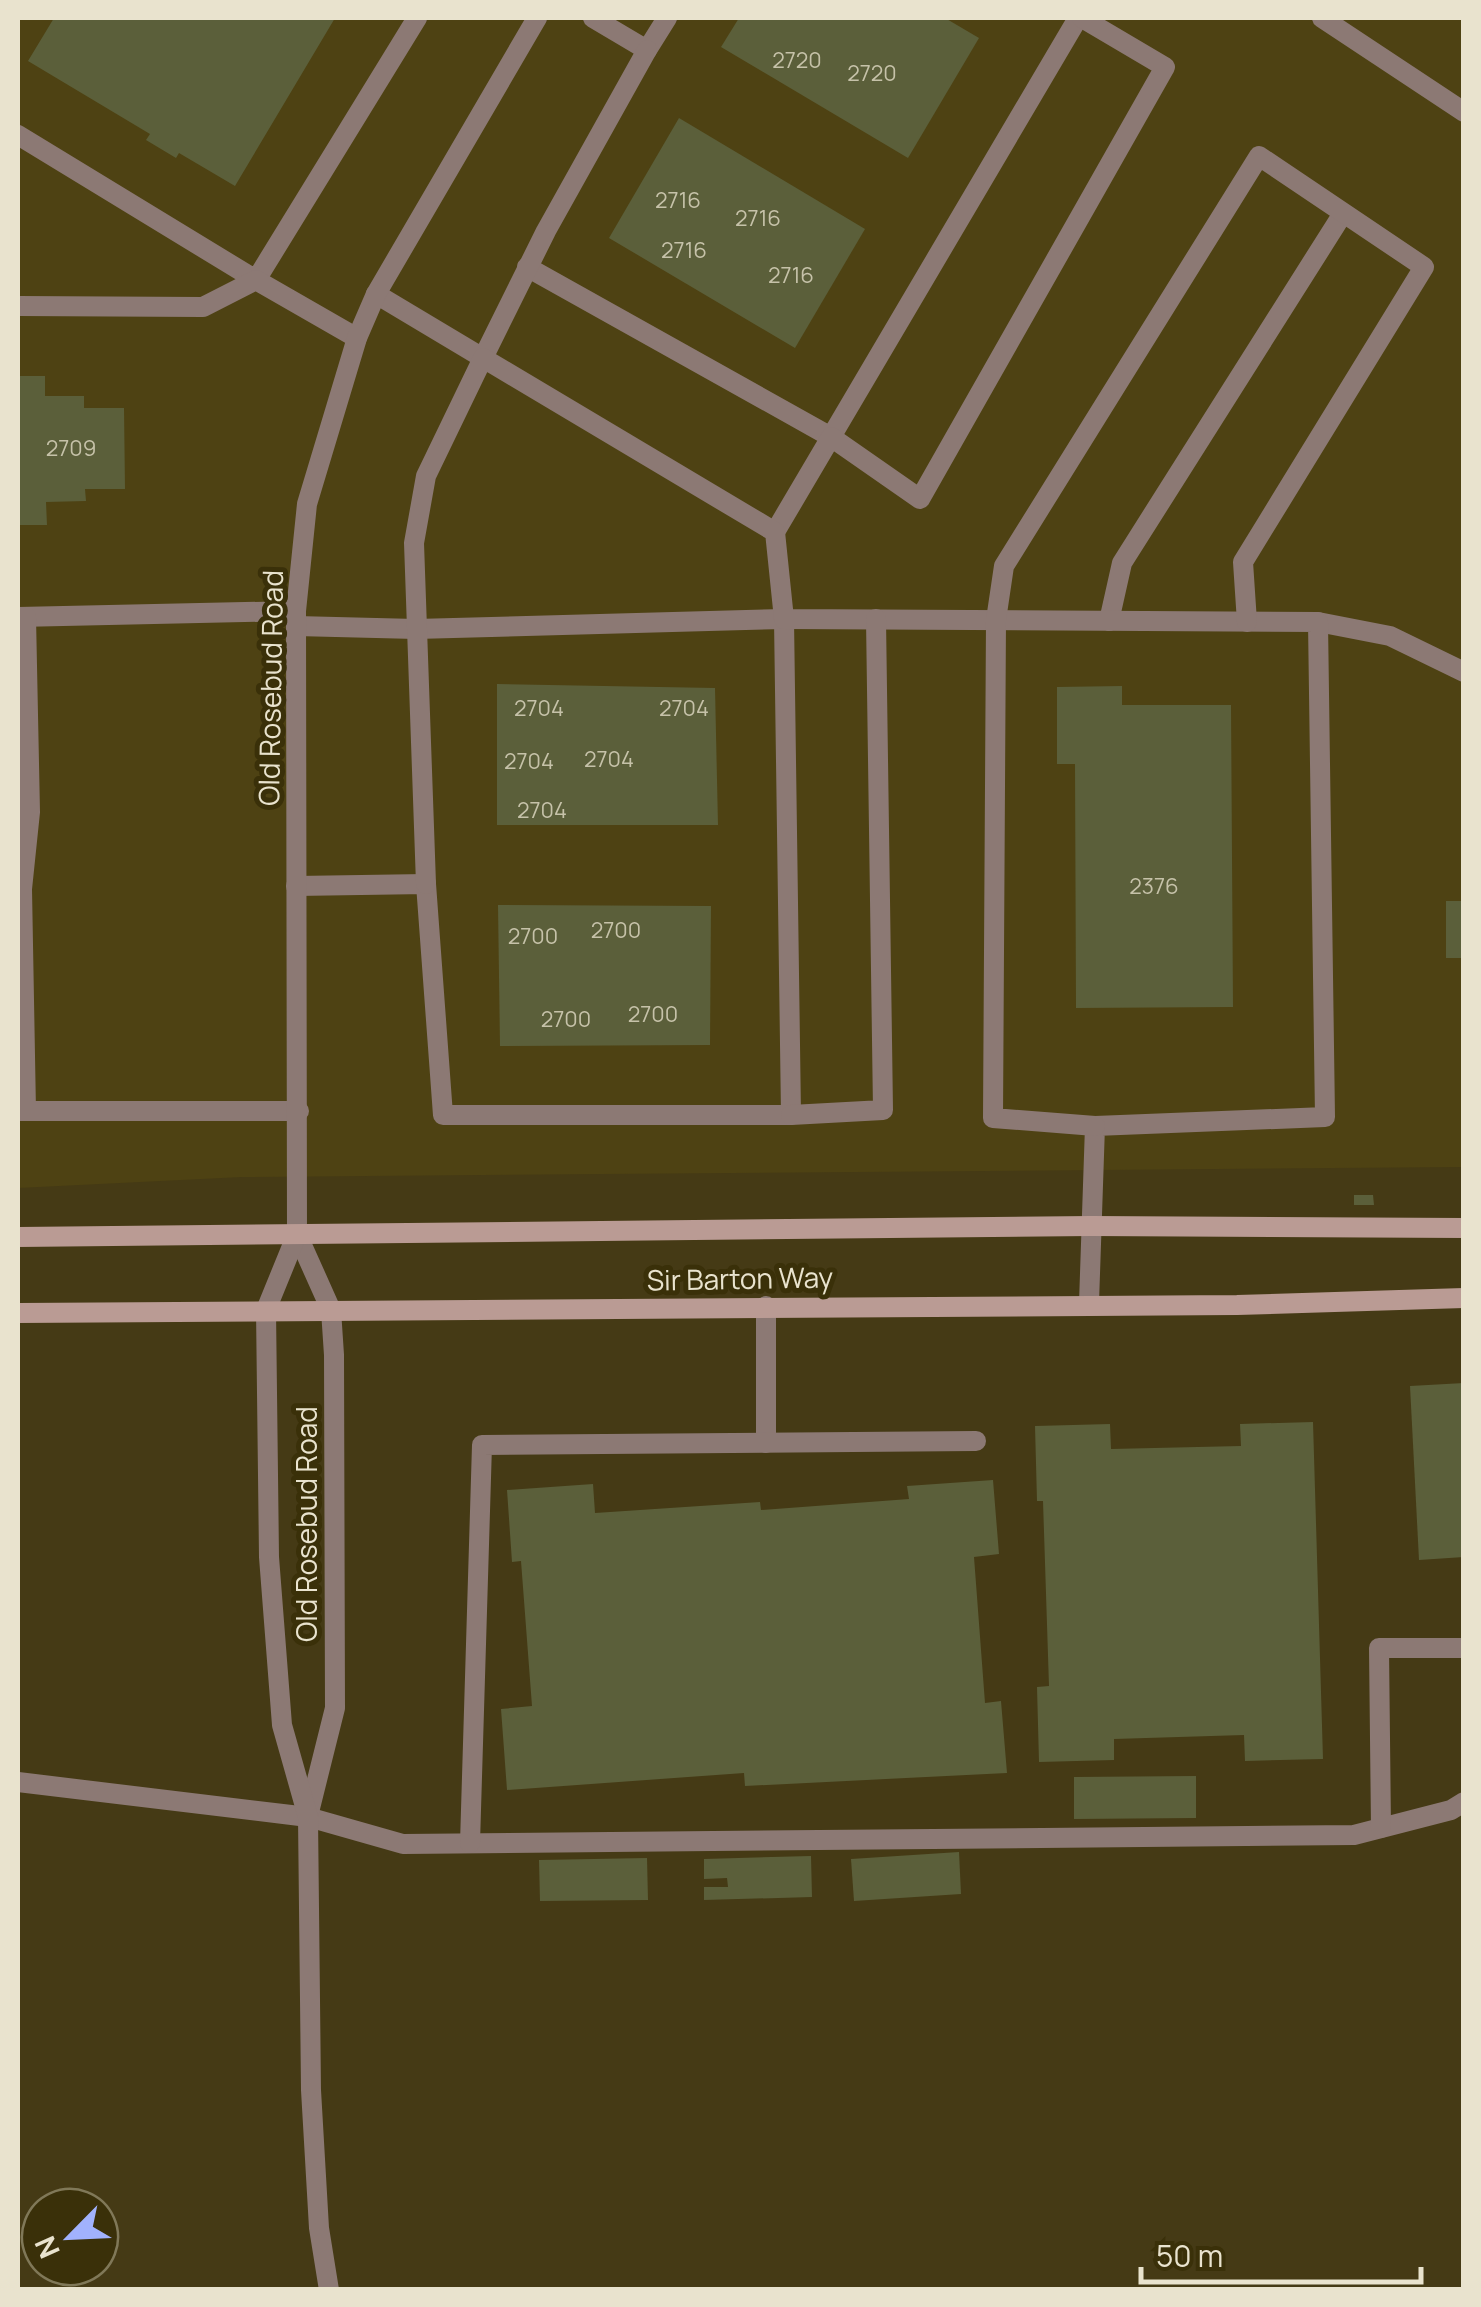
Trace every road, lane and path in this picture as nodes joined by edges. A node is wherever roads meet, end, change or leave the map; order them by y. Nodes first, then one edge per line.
1 (417, 18) edge
2 (537, 18) edge
3 (592, 18) edge
4 (667, 18) edge
5 (1080, 18) edge
6 (1322, 18) edge
7 (647, 50) junction
8 (1464, 112) edge
9 (18, 135) edge
10 (1342, 216) junction
11 (528, 268) junction
12 (256, 280) junction
13 (376, 294) junction
14 (18, 306) edge
15 (357, 338) junction
16 (483, 358) junction
17 (831, 437) junction
18 (775, 532) junction
19 (22, 617) edge
20 (296, 619) junction
21 (784, 619) junction
22 (876, 619) junction
23 (996, 620) junction
24 (1109, 621) junction
25 (1247, 622) junction
26 (1318, 622) junction
27 (416, 628) junction
28 (1464, 672) edge
29 (24, 797) edge
30 (426, 884) junction
31 (296, 886) junction
32 (22, 1111) edge
33 (298, 1111) junction
34 (791, 1116) junction
35 (1095, 1126) junction
36 (1091, 1226) junction
37 (1464, 1228) edge
38 (297, 1234) junction
39 (18, 1238) edge
40 (1464, 1298) edge
41 (1089, 1302) junction
42 (766, 1306) junction
43 (266, 1310) junction
44 (331, 1310) junction
45 (18, 1312) edge
46 (976, 1441) dead end
47 (766, 1443) junction
48 (1464, 1648) edge
49 (18, 1782) edge
50 (1464, 1802) edge
51 (308, 1818) junction
52 (1381, 1828) junction
53 (470, 1843) junction
54 (330, 2290) edge

1 - 12 street
2 - 13 street, Old Rosebud Road
3 - 7 street
4 - 7 street
5 - 17 street
5 - 17 street
6 - 8 street
7 - 11 street
9 - 12 street
10 - 23 street
10 - 24 street
10 - 25 street
11 - 16 street
11 - 17 street
12 - 14 street
12 - 15 street
13 - 15 street, Old Rosebud Road
13 - 16 street
15 - 20 street, Old Rosebud Road
16 - 18 street
16 - 27 street
17 - 18 street
18 - 21 street
19 - 20 street
19 - 29 street
20 - 27 street
20 - 31 street, Old Rosebud Road
21 - 22 street
21 - 27 street
21 - 34 street
22 - 23 street
22 - 34 street
23 - 24 street
23 - 35 street
24 - 25 street
25 - 26 street
26 - 28 street
26 - 35 street
27 - 30 street
29 - 32 street
30 - 31 street
30 - 34 street
31 - 33 street, Old Rosebud Road
32 - 33 street
33 - 38 street, Old Rosebud Road
35 - 36 street
36 - 37 main road, Sir Barton Way
36 - 38 main road, Sir Barton Way
36 - 41 street
38 - 39 main road, Sir Barton Way
38 - 43 street, Old Rosebud Road
38 - 44 street, Old Rosebud Road
40 - 41 main road, Sir Barton Way
41 - 42 main road, Sir Barton Way
42 - 44 main road, Sir Barton Way
42 - 47 street
43 - 44 main road, Sir Barton Way
43 - 45 main road, Sir Barton Way
43 - 51 street, Old Rosebud Road
44 - 51 street, Old Rosebud Road
46 - 47 street
47 - 53 street
48 - 52 street
49 - 51 street
50 - 52 street
51 - 53 street
51 - 54 street, Old Rosebud Road
52 - 53 street

